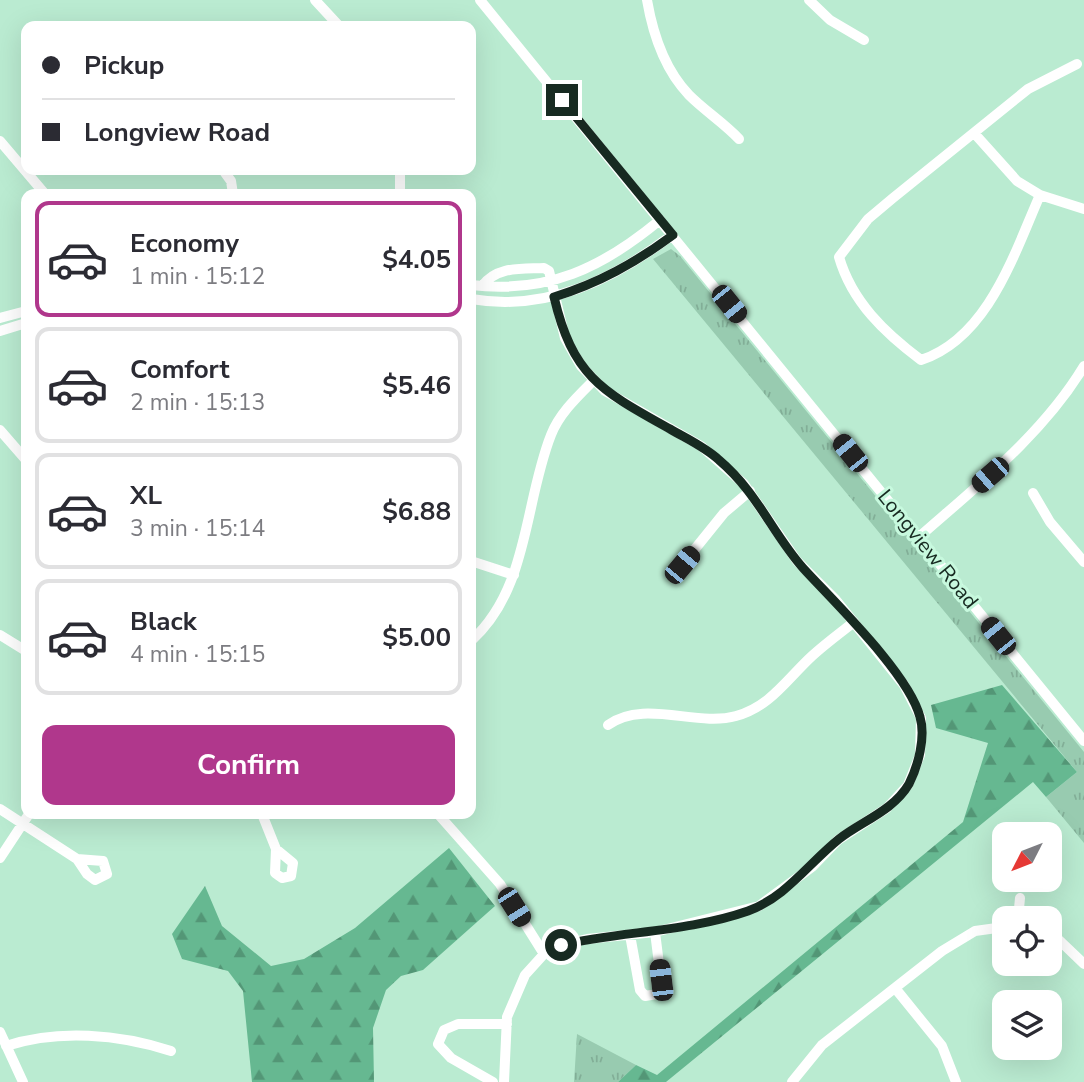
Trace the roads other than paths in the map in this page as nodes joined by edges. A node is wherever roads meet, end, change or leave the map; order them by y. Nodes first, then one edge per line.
1 (315, 0) edge
2 (480, 0) edge
3 (647, 0) edge
4 (809, 0) edge
5 (334, 21) edge
6 (864, 40) dead end
7 (1077, 64) dead end
8 (974, 133) junction
9 (739, 139) dead end
10 (0, 141) edge
11 (21, 166) edge
12 (29, 175) edge
13 (41, 189) edge
14 (1040, 195) junction
15 (1084, 209) edge
16 (660, 220) junction
17 (673, 235) junction
18 (552, 281) junction
19 (476, 286) edge
20 (554, 297) junction
21 (476, 299) edge
22 (21, 312) edge
23 (0, 318) edge
24 (21, 325) edge
25 (0, 331) edge
26 (1084, 366) edge
27 (593, 381) junction
28 (0, 430) edge
29 (21, 454) edge
30 (750, 491) junction
31 (1033, 493) dead end
32 (919, 537) junction
33 (1084, 562) edge
34 (476, 563) edge
35 (682, 565) dead end
36 (514, 575) junction
37 (854, 622) junction
38 (0, 635) edge
39 (476, 635) edge
40 (21, 648) edge
41 (608, 725) dead end
42 (1084, 741) edge
43 (0, 809) edge
44 (25, 819) edge
45 (264, 819) edge
46 (442, 819) edge
47 (21, 823) junction
48 (276, 849) dead end
49 (0, 858) edge
50 (77, 859) dead end
51 (1020, 898) dead end
52 (1019, 906) edge
53 (992, 929) edge
54 (656, 932) junction
55 (630, 935) junction
56 (1062, 943) edge
57 (544, 954) junction
58 (1084, 964) edge
59 (895, 988) junction
60 (507, 1024) junction
61 (0, 1032) edge
62 (6, 1046) junction
63 (171, 1051) dead end
64 (23, 1082) edge
65 (493, 1082) edge
66 (504, 1082) edge
67 (793, 1082) edge
68 (956, 1082) edge

1 - 5 street
2 - 16 street, Longview Road
3 - 9 street
4 - 6 street
7 - 8 street
8 - 14 street
8 - 14 street
10 - 11 street
12 - 13 street
14 - 15 street
16 - 17 street, Longview Road
16 - 18 street
17 - 20 street
17 - 32 street, Longview Road
18 - 19 street
18 - 19 street
18 - 20 street
20 - 21 street
20 - 27 street
22 - 23 street
24 - 25 street
26 - 32 street
27 - 30 street
27 - 36 street
28 - 29 street
30 - 35 street
30 - 37 street
31 - 33 street
32 - 42 street, Longview Road
34 - 36 street
36 - 39 street
37 - 41 street
37 - 54 street
38 - 40 street
43 - 47 street
44 - 47 street
45 - 48 street
46 - 57 street
47 - 49 street
47 - 50 street
51 - 52 street
53 - 59 street
54 - 55 street
54 - 55 street
55 - 57 street
56 - 58 street
57 - 60 street
59 - 67 street
59 - 68 street
60 - 65 street
60 - 66 street
61 - 62 street
62 - 63 street
62 - 64 street

